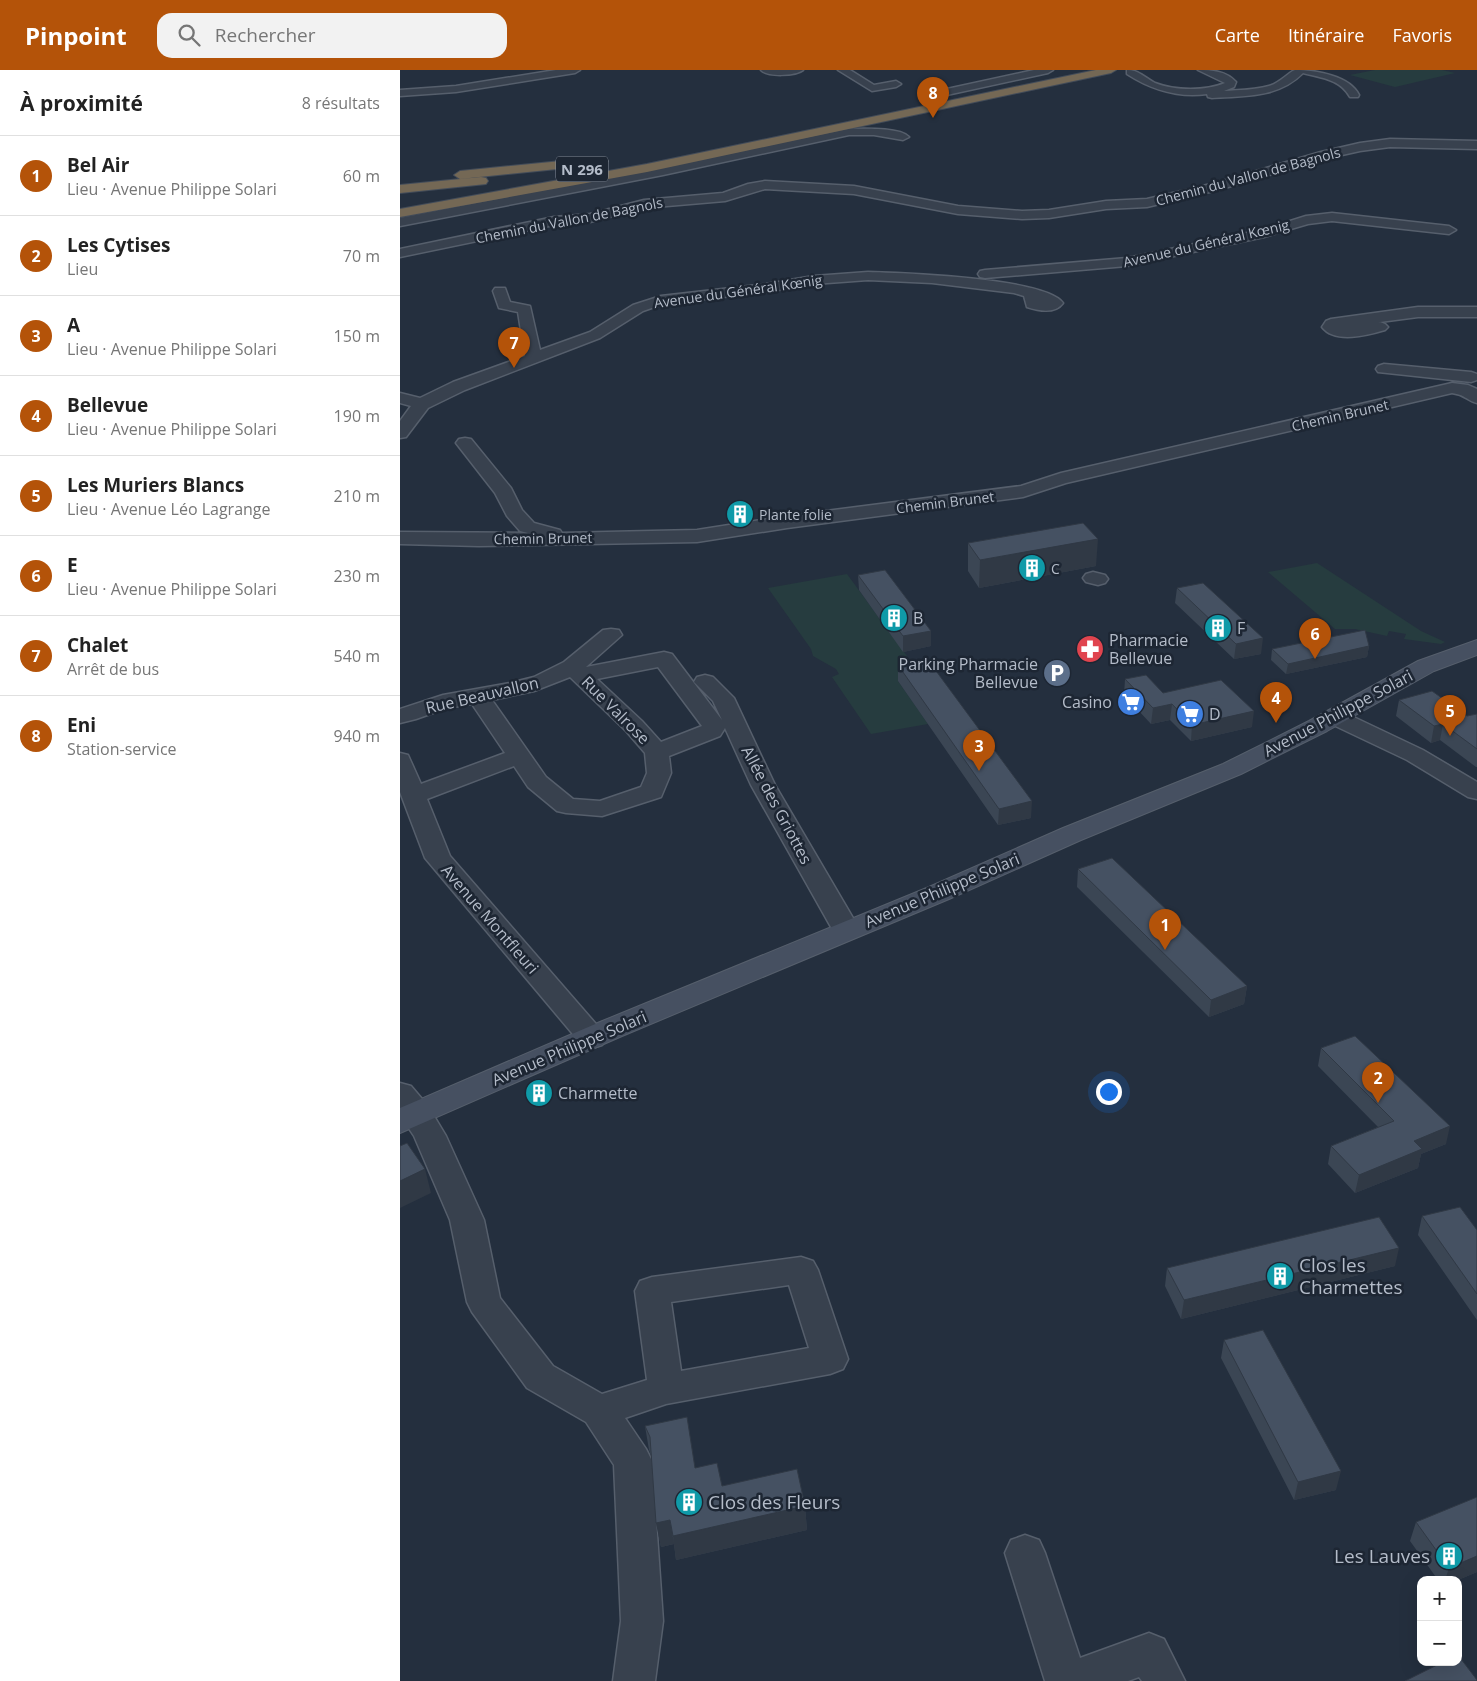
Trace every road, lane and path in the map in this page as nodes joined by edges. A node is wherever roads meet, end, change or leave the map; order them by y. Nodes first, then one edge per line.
1 (575, 70) edge
2 (766, 70) edge
3 (798, 70) edge
4 (843, 70) edge
5 (1048, 70) edge
6 (1077, 70) edge
7 (1111, 70) edge
8 (1203, 70) edge
9 (1301, 70) edge
10 (1131, 72) dead end
11 (896, 84) dead end
12 (400, 93) edge
13 (933, 95) dead end
14 (1354, 95) dead end
15 (1172, 98) dead end
16 (903, 137) dead end
17 (762, 139) junction
18 (1477, 145) edge
19 (720, 153) junction
20 (633, 158) dead end
21 (617, 159) dead end
22 (400, 185) edge
23 (400, 189) edge
24 (400, 195) edge
25 (400, 212) edge
26 (400, 222) edge
27 (1449, 230) dead end
28 (400, 253) edge
29 (932, 278) junction
30 (500, 291) dead end
31 (1030, 293) dead end
32 (542, 308) dead end
33 (1477, 312) edge
34 (1380, 327) dead end
35 (560, 347) junction
36 (540, 355) junction
37 (1384, 370) dead end
38 (1477, 378) edge
39 (400, 398) edge
40 (1477, 398) edge
41 (422, 404) junction
42 (400, 434) edge
43 (465, 442) dead end
44 (400, 538) edge
45 (567, 538) junction
46 (611, 635) dead end
47 (1477, 647) edge
48 (576, 671) junction
49 (705, 682) dead end
50 (478, 696) junction
51 (1335, 717) junction
52 (401, 719) edge
53 (657, 752) junction
54 (520, 756) junction
55 (400, 760) edge
56 (1477, 792) edge
57 (414, 795) junction
58 (846, 930) junction
59 (592, 1038) junction
60 (406, 1110) edge
61 (666, 1389) junction
62 (599, 1411) junction
63 (1025, 1553) dead end
64 (634, 1681) edge
65 (1066, 1681) edge
66 (1073, 1681) edge
67 (1164, 1681) edge

1 - 12 street
2 - 3 street
4 - 11 street
5 - 13 street
6 - 17 highway, N 296
7 - 19 highway, N 296
8 - 10 street
9 - 14 street
9 - 15 street
16 - 26 street
17 - 20 highway
17 - 23 highway, N 296
18 - 28 street, Chemin du Vallon de Bagnols
19 - 24 highway, N 296
19 - 25 highway
21 - 22 highway
27 - 29 street, Avenue du Général Kœnig
29 - 31 street, Avenue du Général Kœnig
29 - 35 street, Avenue du Général Kœnig
30 - 36 street
32 - 35 street
33 - 34 street
35 - 36 street, Avenue du Général Kœnig
36 - 41 street, Avenue du Général Kœnig
37 - 38 street
39 - 41 street
40 - 45 street, Chemin Brunet
41 - 42 street, Avenue du Général Kœnig
43 - 45 street
44 - 45 street, Chemin Brunet
46 - 48 street, Rue Beauvallon
47 - 51 main road, Avenue Philippe Solari
48 - 50 street, Rue Beauvallon
48 - 53 street, Rue Valrose
48 - 53 street
49 - 58 street, Allée des Griottes
50 - 52 street, Rue Beauvallon
50 - 54 street, Rue Valrose
51 - 56 street
51 - 58 main road, Avenue Philippe Solari
53 - 54 street, Rue Valrose
54 - 57 street
55 - 57 street, Avenue Montfleuri
57 - 59 street, Avenue Montfleuri
58 - 59 main road, Avenue Philippe Solari
59 - 60 main road, Avenue Philippe Solari
60 - 62 street
61 - 61 street
61 - 62 street
62 - 64 street
63 - 65 street
66 - 67 street

